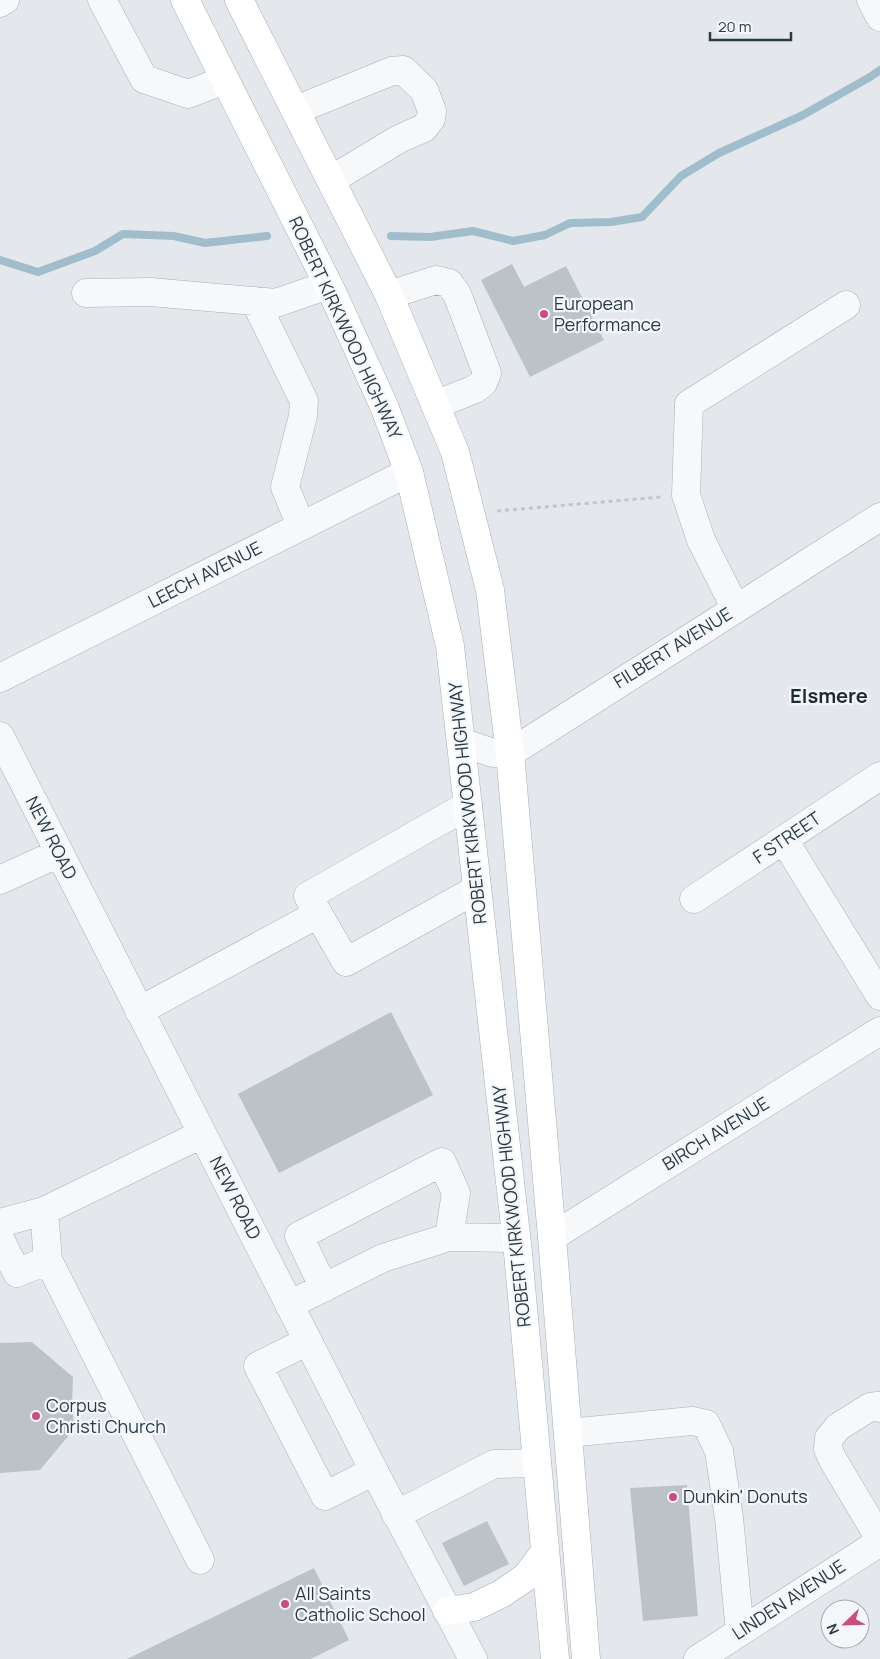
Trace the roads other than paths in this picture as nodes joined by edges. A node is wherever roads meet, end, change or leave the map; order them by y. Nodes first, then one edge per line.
1 (5, 0) edge
2 (102, 0) edge
3 (185, 0) edge
4 (239, 0) edge
5 (872, 0) edge
6 (0, 2) edge
7 (880, 17) edge
8 (225, 80) junction
9 (296, 110) junction
10 (331, 180) junction
11 (328, 285) junction
12 (86, 293) dead end
13 (389, 295) junction
14 (254, 301) junction
15 (846, 305) dead end
16 (435, 406) junction
17 (409, 472) junction
18 (880, 517) edge
19 (301, 526) junction
20 (736, 609) junction
21 (0, 678) edge
22 (0, 736) edge
23 (461, 742) junction
24 (510, 753) junction
25 (880, 776) edge
26 (468, 805) junction
27 (784, 840) junction
28 (59, 853) junction
29 (0, 880) edge
30 (477, 889) junction
31 (694, 899) dead end
32 (318, 914) junction
33 (880, 996) edge
34 (139, 1011) junction
35 (880, 1031) edge
36 (202, 1134) junction
37 (44, 1211) junction
38 (0, 1223) edge
39 (448, 1237) junction
40 (552, 1237) junction
41 (516, 1238) junction
42 (0, 1239) edge
43 (48, 1260) junction
44 (324, 1288) junction
45 (289, 1305) junction
46 (308, 1341) junction
47 (880, 1408) edge
48 (568, 1433) junction
49 (537, 1463) junction
50 (377, 1478) junction
51 (396, 1515) junction
52 (880, 1540) edge
53 (545, 1552) junction
54 (200, 1560) dead end
55 (447, 1611) junction
56 (740, 1632) junction
57 (703, 1658) edge
58 (473, 1659) edge
59 (555, 1659) edge
60 (586, 1659) edge

1 - 6 street
2 - 8 street
3 - 8 main road, ROBERT KIRKWOOD HIGHWAY
4 - 9 main road, ROBERT KIRKWOOD HIGHWAY
5 - 7 street
8 - 11 main road, ROBERT KIRKWOOD HIGHWAY
9 - 10 main road, ROBERT KIRKWOOD HIGHWAY
9 - 10 street
10 - 13 main road, ROBERT KIRKWOOD HIGHWAY
11 - 14 street
11 - 17 main road, ROBERT KIRKWOOD HIGHWAY
12 - 14 street
13 - 16 main road, ROBERT KIRKWOOD HIGHWAY
13 - 16 street
14 - 19 street
15 - 20 street
16 - 24 main road, ROBERT KIRKWOOD HIGHWAY
17 - 19 street, LEECH AVENUE
17 - 23 main road, ROBERT KIRKWOOD HIGHWAY
18 - 20 street, FILBERT AVENUE
19 - 21 street, LEECH AVENUE
20 - 24 street, FILBERT AVENUE
22 - 28 street, NEW ROAD
23 - 24 street
23 - 26 main road, ROBERT KIRKWOOD HIGHWAY
24 - 40 main road, ROBERT KIRKWOOD HIGHWAY
25 - 27 street, F STREET
26 - 30 main road, ROBERT KIRKWOOD HIGHWAY
26 - 32 street
27 - 31 street, F STREET
27 - 33 street
28 - 29 street
28 - 34 street, NEW ROAD
30 - 32 street
30 - 41 main road, ROBERT KIRKWOOD HIGHWAY
32 - 34 street
34 - 36 street, NEW ROAD
35 - 40 street, BIRCH AVENUE
36 - 37 street
36 - 45 street, NEW ROAD
37 - 38 street
37 - 43 street
39 - 41 street
39 - 44 street
39 - 44 street
40 - 48 main road, ROBERT KIRKWOOD HIGHWAY
41 - 49 main road, ROBERT KIRKWOOD HIGHWAY
42 - 43 street
43 - 54 street
44 - 45 street
45 - 46 street, NEW ROAD
46 - 50 street, NEW ROAD
46 - 50 street
47 - 52 street
48 - 56 street
48 - 60 main road, ROBERT KIRKWOOD HIGHWAY
49 - 51 street
49 - 53 main road, ROBERT KIRKWOOD HIGHWAY
50 - 51 street, NEW ROAD
51 - 55 street, NEW ROAD
52 - 56 street, LINDEN AVENUE
53 - 55 main road
53 - 59 main road, ROBERT KIRKWOOD HIGHWAY
55 - 58 street, NEW ROAD
56 - 57 street, LINDEN AVENUE

